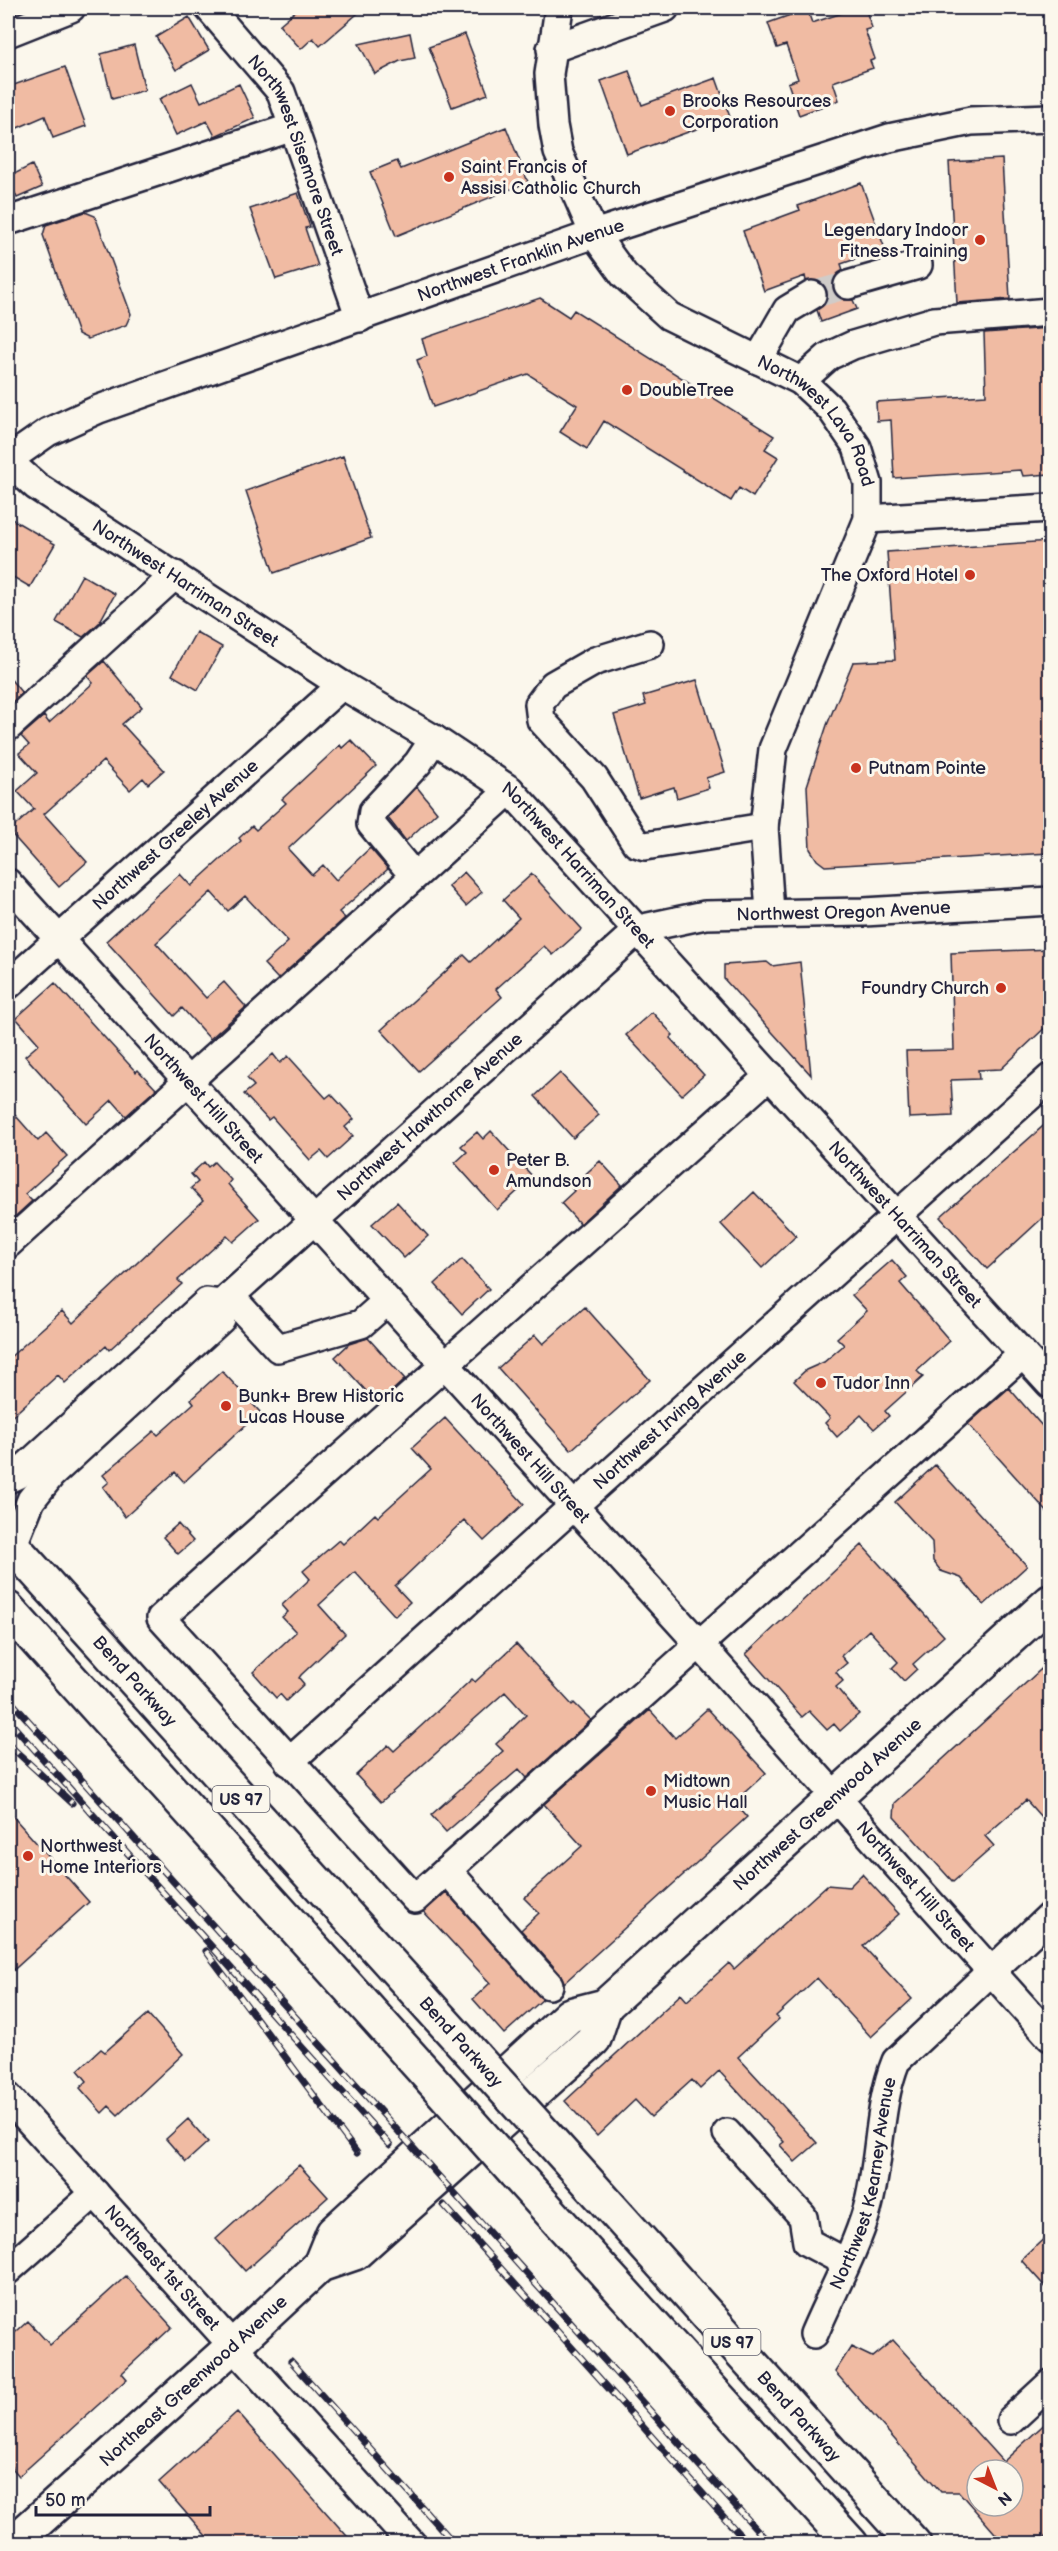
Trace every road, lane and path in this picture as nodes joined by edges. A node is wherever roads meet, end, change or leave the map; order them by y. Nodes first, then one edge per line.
1 (71, 8) edge
2 (209, 8) edge
3 (559, 8) edge
4 (665, 8) edge
5 (8, 33) edge
6 (551, 49) junction
7 (1050, 118) edge
8 (293, 127) junction
9 (8, 221) edge
10 (594, 234) junction
11 (918, 265) dead end
12 (848, 285) tunnel mouth
13 (812, 295) tunnel mouth
14 (1050, 312) edge
15 (360, 318) junction
16 (758, 360) junction
17 (801, 381) junction
18 (8, 460) edge
19 (1050, 508) edge
20 (868, 519) junction
21 (175, 575) junction
22 (650, 645) dead end
23 (342, 685) junction
24 (8, 727) edge
25 (434, 739) junction
26 (510, 790) junction
27 (764, 827) junction
28 (414, 876) junction
29 (8, 883) edge
30 (1050, 901) edge
31 (770, 912) junction
32 (639, 929) junction
33 (59, 940) junction
34 (8, 985) edge
35 (770, 1075) junction
36 (1050, 1078) edge
37 (189, 1081) junction
38 (897, 1215) junction
39 (314, 1219) junction
40 (8, 1244) edge
41 (226, 1300) junction
42 (386, 1302) junction
43 (1023, 1354) junction
44 (444, 1366) junction
45 (1050, 1384) edge
46 (8, 1479) edge
47 (571, 1506) junction
48 (10, 1544) edge
49 (1050, 1602) edge
50 (8, 1609) edge
51 (700, 1645) junction
52 (289, 1762) junction
53 (836, 1797) junction
54 (447, 1870) junction
55 (1050, 1916) edge
56 (991, 1971) junction
57 (549, 1985) dead end
58 (1050, 2037) edge
59 (8, 2097) edge
60 (727, 2133) dead end
61 (456, 2141) joint
62 (94, 2193) junction
63 (845, 2262) junction
64 (8, 2270) edge
65 (814, 2334) dead end
66 (233, 2346) junction
67 (1050, 2384) edge
68 (1011, 2420) dead end
69 (12, 2544) edge
70 (412, 2544) edge
71 (851, 2544) edge
72 (914, 2544) edge

1 - 5 street
2 - 8 street, Northwest Sisemore Street
3 - 6 street, Northwest Lava Road
4 - 6 street
6 - 10 street, Northwest Lava Road
7 - 10 street, Northwest Franklin Avenue
8 - 9 street
8 - 15 street, Northwest Sisemore Street
10 - 15 street, Northwest Franklin Avenue
10 - 16 street, Northwest Lava Road
11 - 12 street
13 - 16 street
14 - 17 street
15 - 18 street, Northwest Franklin Avenue
16 - 17 street, Northwest Lava Road
17 - 20 street, Northwest Lava Road
18 - 21 street, Northwest Harriman Street
19 - 20 street
20 - 27 street, Northwest Lava Road
21 - 23 street, Northwest Harriman Street
21 - 24 street
22 - 27 street
23 - 25 street, Northwest Harriman Street
23 - 33 street, Northwest Greeley Avenue
25 - 26 street, Northwest Harriman Street
25 - 28 street
26 - 28 street
26 - 32 street, Northwest Harriman Street
27 - 31 street, Northwest Lava Road
28 - 37 street
29 - 33 street, Northwest Hill Street
30 - 31 street, Northwest Oregon Avenue
31 - 32 street, Northwest Oregon Avenue
32 - 35 street, Northwest Harriman Street
32 - 39 street, Northwest Hawthorne Avenue
33 - 34 street, Northwest Greeley Avenue
33 - 37 street, Northwest Hill Street
35 - 38 street, Northwest Harriman Street
35 - 44 street
36 - 38 street, Northwest Irving Avenue
37 - 39 street, Northwest Hill Street
37 - 40 street
38 - 43 street, Northwest Harriman Street
38 - 47 street, Northwest Irving Avenue
39 - 41 street, Northwest Hawthorne Avenue
39 - 42 street, Northwest Hill Street
41 - 42 street
41 - 46 street, Northwest Hawthorne Avenue
41 - 48 street, Northwest Hawthorne Avenue
42 - 44 street, Northwest Hill Street
43 - 45 street, Northwest Harriman Street
43 - 51 street
44 - 47 street, Northwest Hill Street
44 - 52 street
47 - 51 street, Northwest Hill Street
47 - 52 street, Northwest Irving Avenue
48 - 72 main road, Bend Parkway / US 97, bridge
49 - 53 main road, Northwest Greenwood Avenue
50 - 71 main road, US 97, bridge
51 - 53 street, Northwest Hill Street
51 - 54 street
52 - 54 street
53 - 56 street, Northwest Hill Street
53 - 61 main road, Northwest Greenwood Avenue
54 - 57 street
55 - 56 street, Northwest Kearney Avenue
56 - 58 street, Northwest Hill Street
56 - 63 street, Northwest Kearney Avenue
59 - 62 street, Northeast 1st Street
60 - 63 street
61 - 66 main road, Northeast Greenwood Avenue
62 - 64 street
62 - 66 street, Northeast 1st Street
63 - 65 street, Northwest Kearney Avenue
66 - 69 main road, Northeast Greenwood Avenue
66 - 70 street, Northeast 1st Street
67 - 68 street

